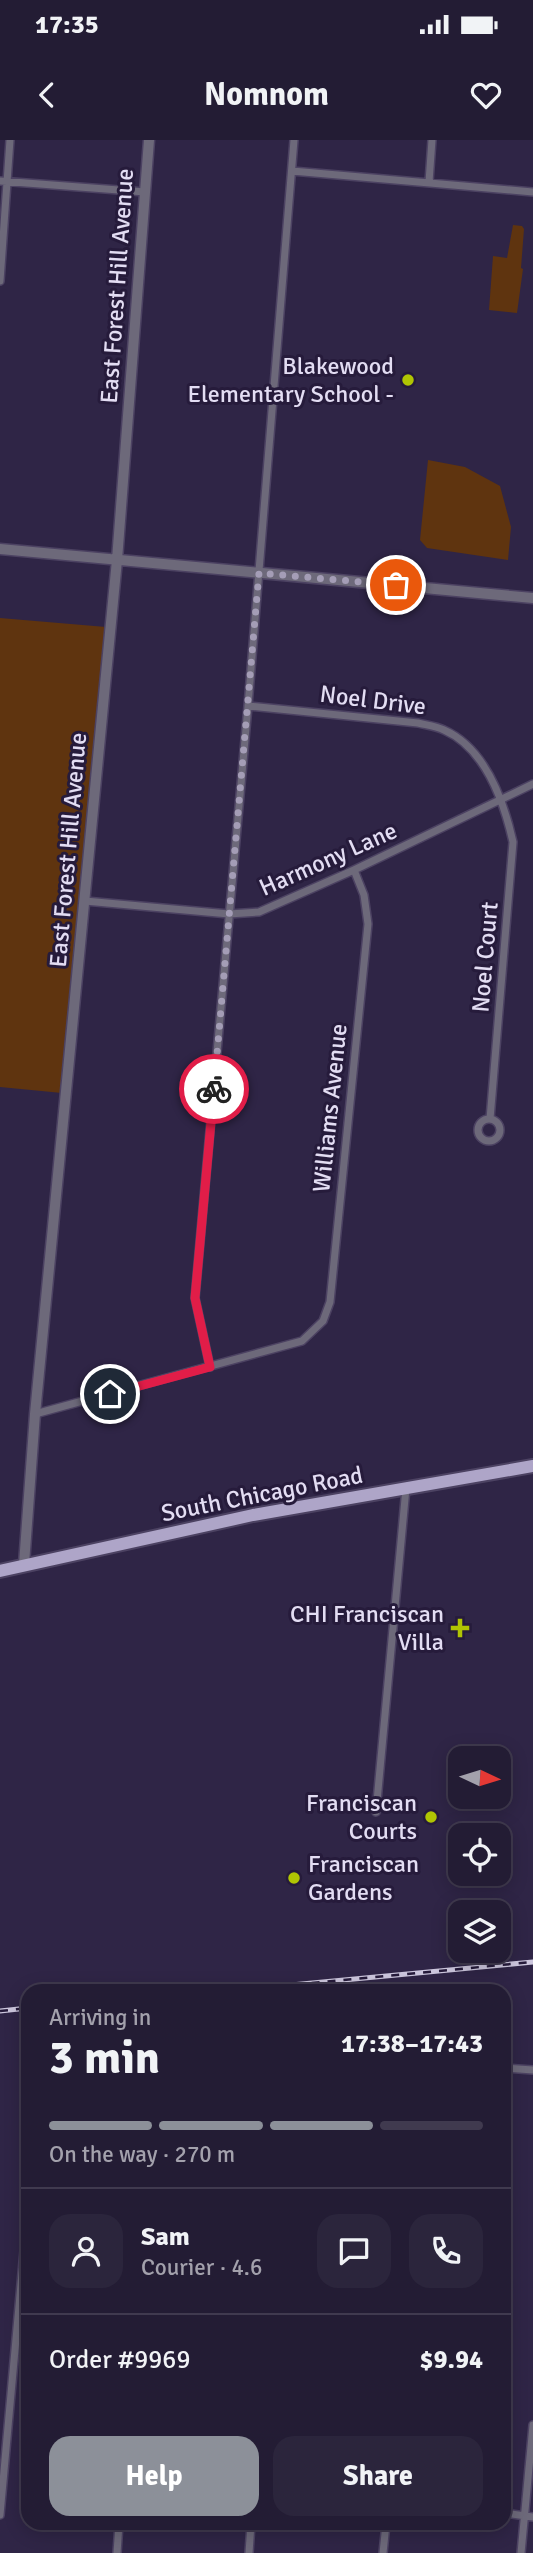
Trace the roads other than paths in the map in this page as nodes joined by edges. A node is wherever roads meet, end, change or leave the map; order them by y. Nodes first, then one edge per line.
1 (10, 140) edge
2 (149, 140) edge
3 (294, 140) edge
4 (432, 140) edge
5 (292, 171) junction
6 (4, 182) edge
7 (429, 182) junction
8 (145, 192) junction
9 (533, 192) edge
10 (0, 281) edge
11 (0, 549) edge
12 (117, 560) junction
13 (259, 573) junction
14 (533, 598) edge
15 (248, 706) junction
16 (533, 785) edge
17 (499, 800) junction
18 (354, 870) junction
19 (85, 901) junction
20 (229, 914) junction
21 (490, 1119) dead end
22 (210, 1367) junction
23 (35, 1414) junction
24 (533, 1466) edge
25 (406, 1488) junction
26 (24, 1564) junction
27 (0, 1571) edge
28 (376, 1812) dead end
29 (511, 2068) edge
30 (533, 2070) edge
31 (21, 2284) edge
32 (533, 2425) edge
33 (0, 2515) edge
34 (511, 2515) edge
35 (529, 2516) edge
36 (119, 2530) edge
37 (251, 2530) edge
38 (385, 2530) edge
39 (117, 2553) edge
40 (249, 2553) edge
41 (383, 2553) edge
42 (521, 2553) edge

1 - 6 street
2 - 8 street, East Forest Hill Avenue
3 - 5 street
4 - 7 street
5 - 7 street
5 - 13 street
6 - 8 street
6 - 10 street
7 - 9 street
8 - 12 street, East Forest Hill Avenue
11 - 12 street
12 - 13 street
12 - 19 street, East Forest Hill Avenue
13 - 14 street
13 - 15 street
15 - 17 street, Noel Drive
15 - 20 street
16 - 17 street, Harmony Lane
17 - 18 street, Harmony Lane
17 - 21 street, Noel Court
18 - 20 street, Harmony Lane
18 - 22 street, Williams Avenue
19 - 20 street, Harmony Lane
19 - 23 street, East Forest Hill Avenue
20 - 22 street
22 - 23 street
23 - 26 street, East Forest Hill Avenue
24 - 25 main road, South Chicago Road
25 - 26 main road, South Chicago Road
25 - 28 street
26 - 27 main road, South Chicago Road
29 - 30 street
31 - 33 street
32 - 35 street
34 - 35 street
35 - 42 street
36 - 39 street
37 - 40 street
38 - 41 street

